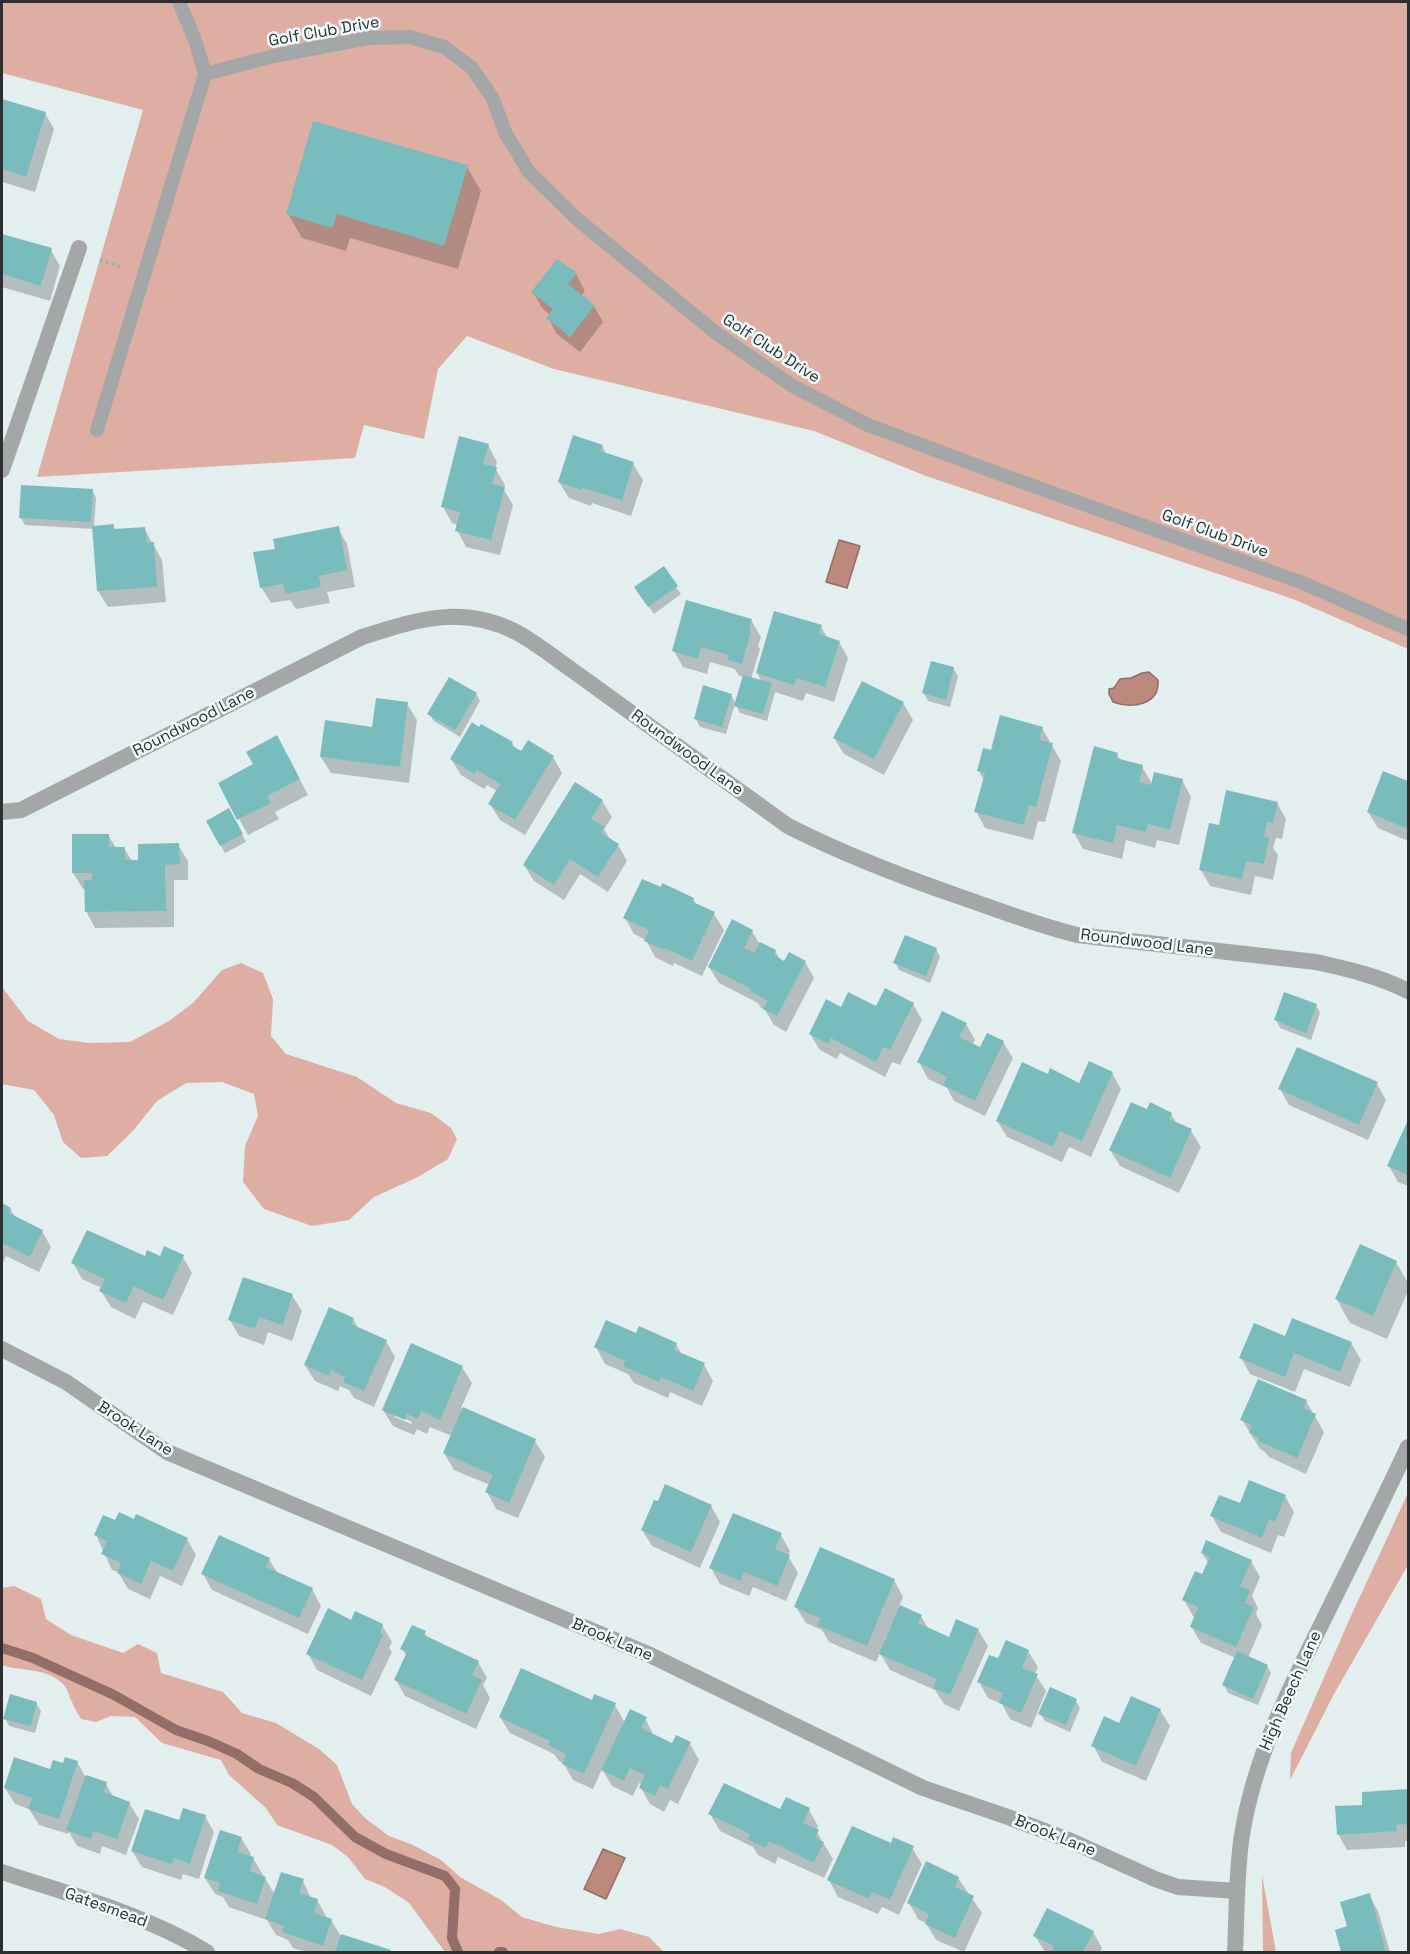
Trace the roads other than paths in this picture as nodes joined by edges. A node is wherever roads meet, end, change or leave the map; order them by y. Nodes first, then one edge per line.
1 (179, 2) edge
2 (205, 74) junction
3 (77, 251) road end
4 (97, 430) dead end
5 (2, 470) edge
6 (1408, 629) edge
7 (2, 812) edge
8 (1408, 991) edge
9 (2, 1348) edge
10 (1408, 1448) edge
11 (2, 1872) edge
12 (1237, 1891) junction
13 (207, 1953) edge
14 (1236, 1953) edge

1 - 2 lane
2 - 4 lane
2 - 6 lane, Golf Club Drive
3 - 5 street
7 - 8 street, Roundwood Lane
9 - 12 street, Brook Lane
10 - 12 street, High Beech Lane
11 - 13 street, Gatesmead
12 - 14 street, High Beech Lane

